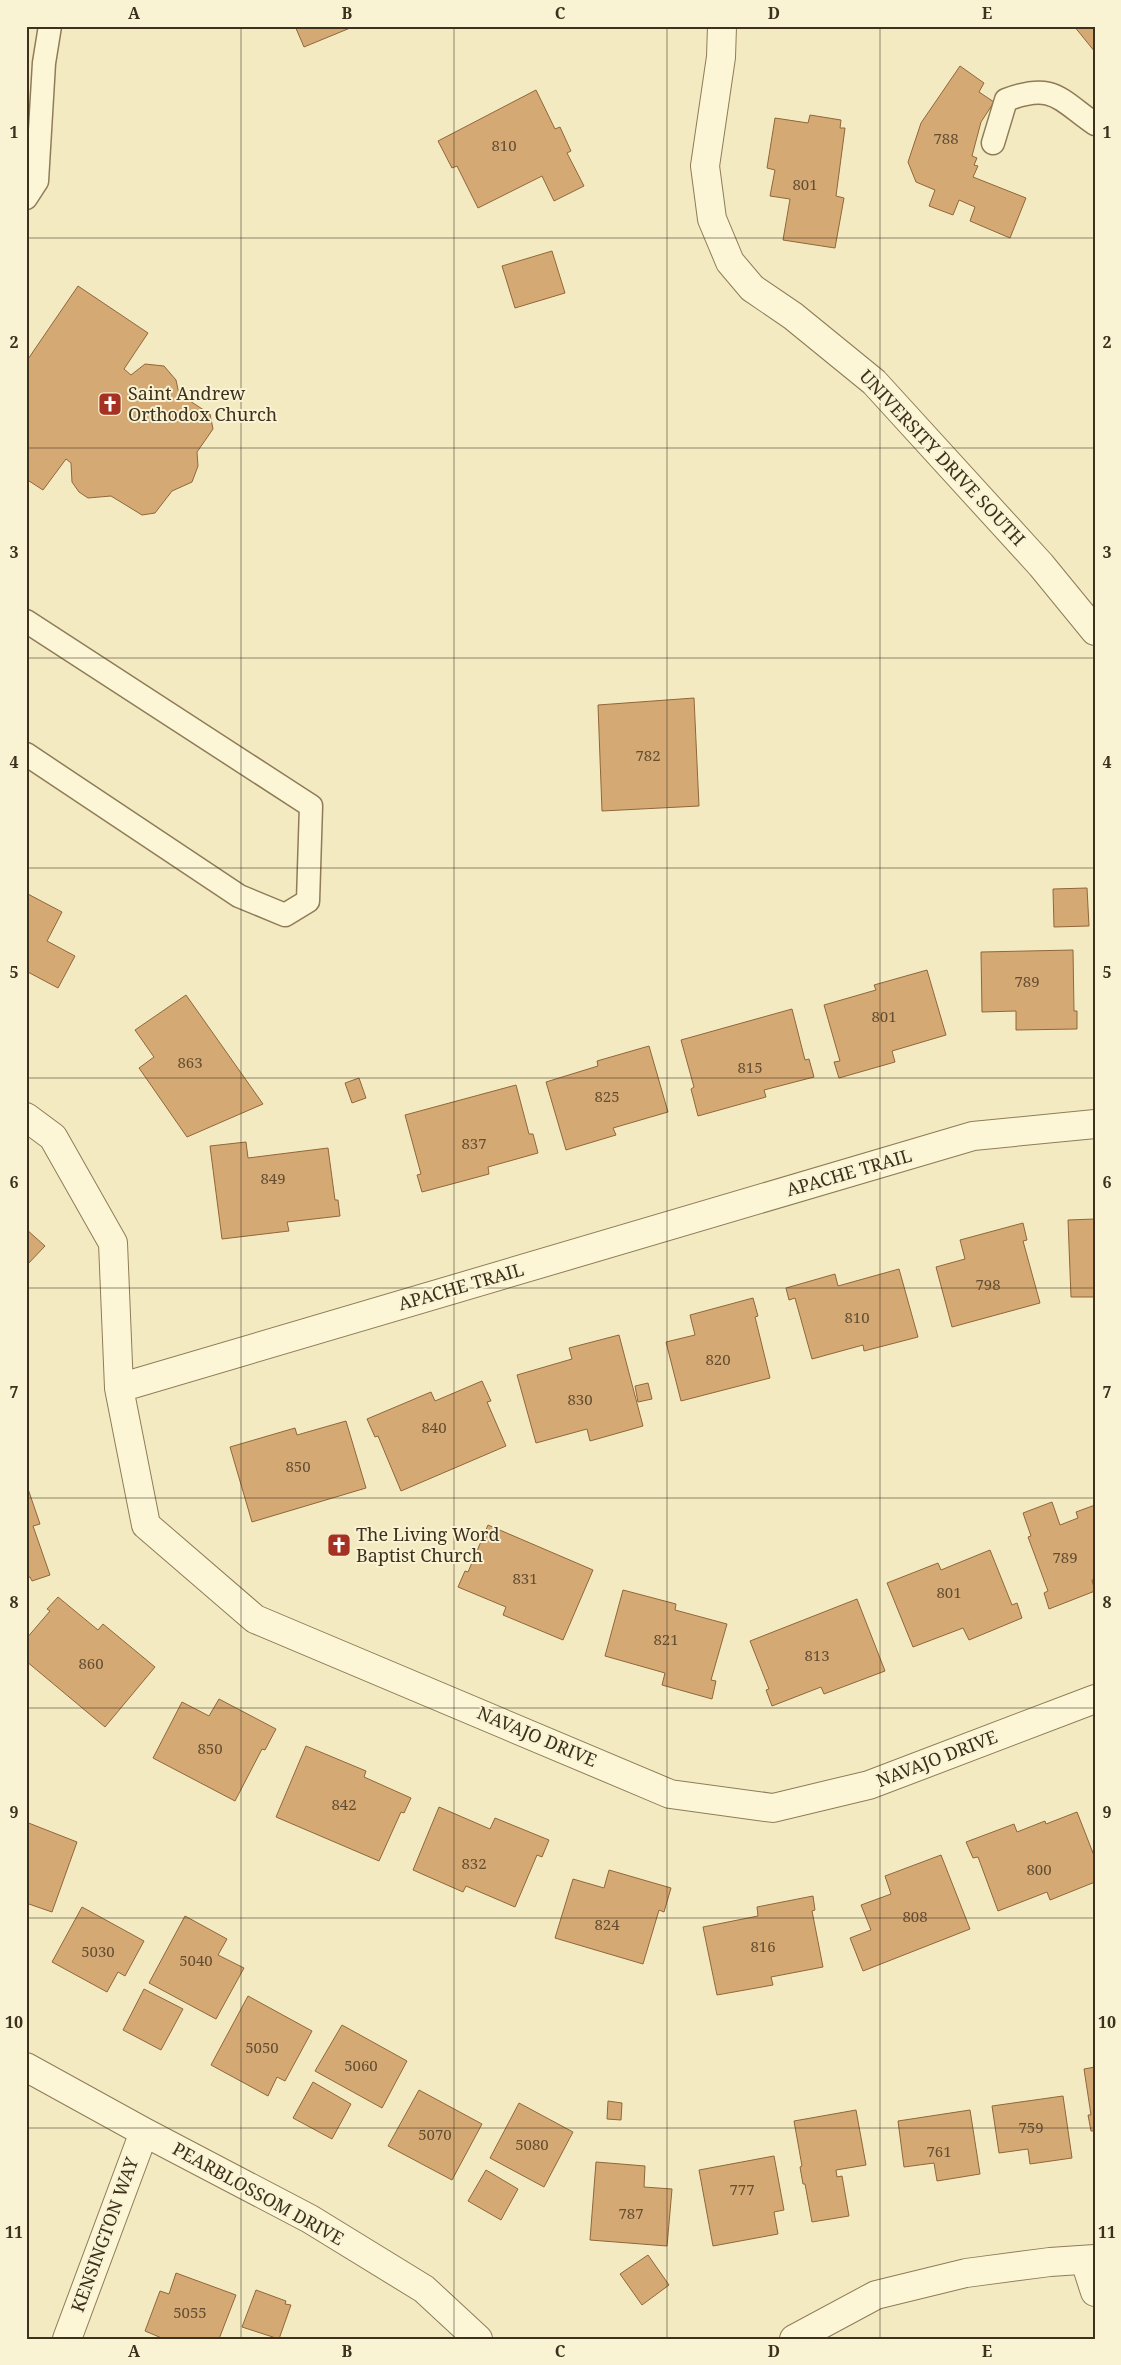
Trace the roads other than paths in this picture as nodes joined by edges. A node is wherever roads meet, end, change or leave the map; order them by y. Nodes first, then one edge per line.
1 (50, 26) edge
2 (722, 26) edge
3 (1095, 124) edge
4 (993, 143) dead end
5 (26, 198) edge
6 (26, 621) edge
7 (1095, 631) edge
8 (26, 754) edge
9 (26, 1117) edge
10 (1095, 1124) edge
11 (119, 1388) junction
12 (1095, 1699) edge
13 (26, 2066) edge
14 (144, 2132) junction
15 (1090, 2260) edge
16 (1095, 2292) edge
17 (67, 2339) edge
18 (478, 2339) edge
19 (794, 2339) edge

1 - 5 lane
2 - 7 street, UNIVERSITY DRIVE SOUTH
3 - 4 lane
6 - 8 lane
9 - 11 street
10 - 11 street, APACHE TRAIL
11 - 12 street, NAVAJO DRIVE
13 - 14 street, PEARBLOSSOM DRIVE
14 - 17 street, KENSINGTON WAY
14 - 18 street, PEARBLOSSOM DRIVE
15 - 16 street
15 - 19 street

